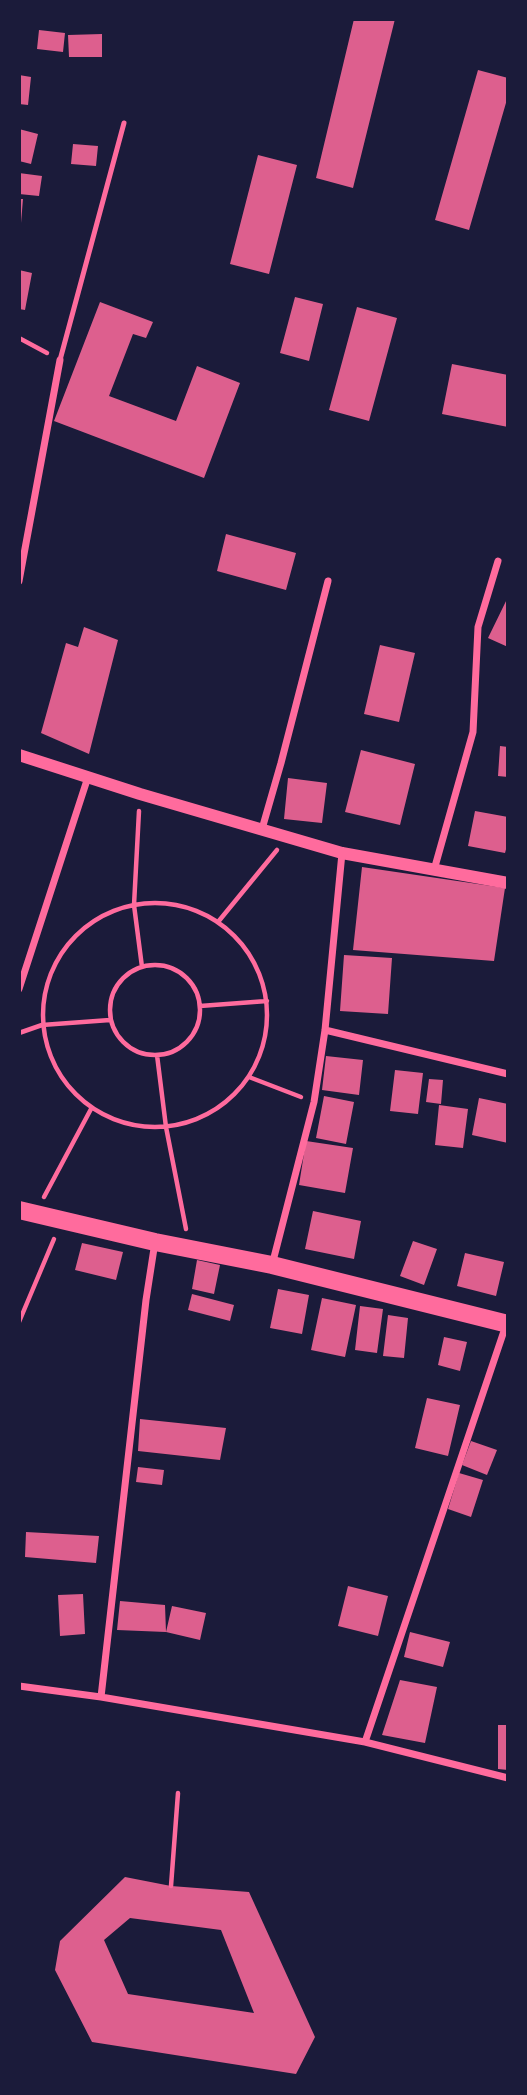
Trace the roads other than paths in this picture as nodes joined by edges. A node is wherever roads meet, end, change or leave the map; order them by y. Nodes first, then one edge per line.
1 (124, 123) dead end
2 (60, 360) joint
3 (498, 561) dead end
4 (19, 581) edge
5 (328, 581) dead end
6 (19, 755) edge
7 (88, 777) junction
8 (262, 829) junction
9 (342, 853) junction
10 (434, 870) junction
11 (508, 883) edge
12 (19, 989) edge
13 (325, 1030) junction
14 (508, 1074) edge
15 (27, 1212) edge
16 (154, 1249) junction
17 (272, 1265) junction
18 (506, 1326) edge
19 (19, 1686) edge
20 (101, 1697) junction
21 (365, 1742) junction
22 (508, 1778) edge

1 - 2 lane
2 - 4 street
3 - 10 street
5 - 8 street
6 - 7 street
7 - 8 street
7 - 12 street
8 - 9 street
9 - 10 street
9 - 13 street
10 - 11 street
13 - 14 street
13 - 17 street
15 - 16 main road
16 - 17 main road
16 - 20 street
17 - 18 main road
18 - 21 street
19 - 20 street
20 - 21 street
21 - 22 street

